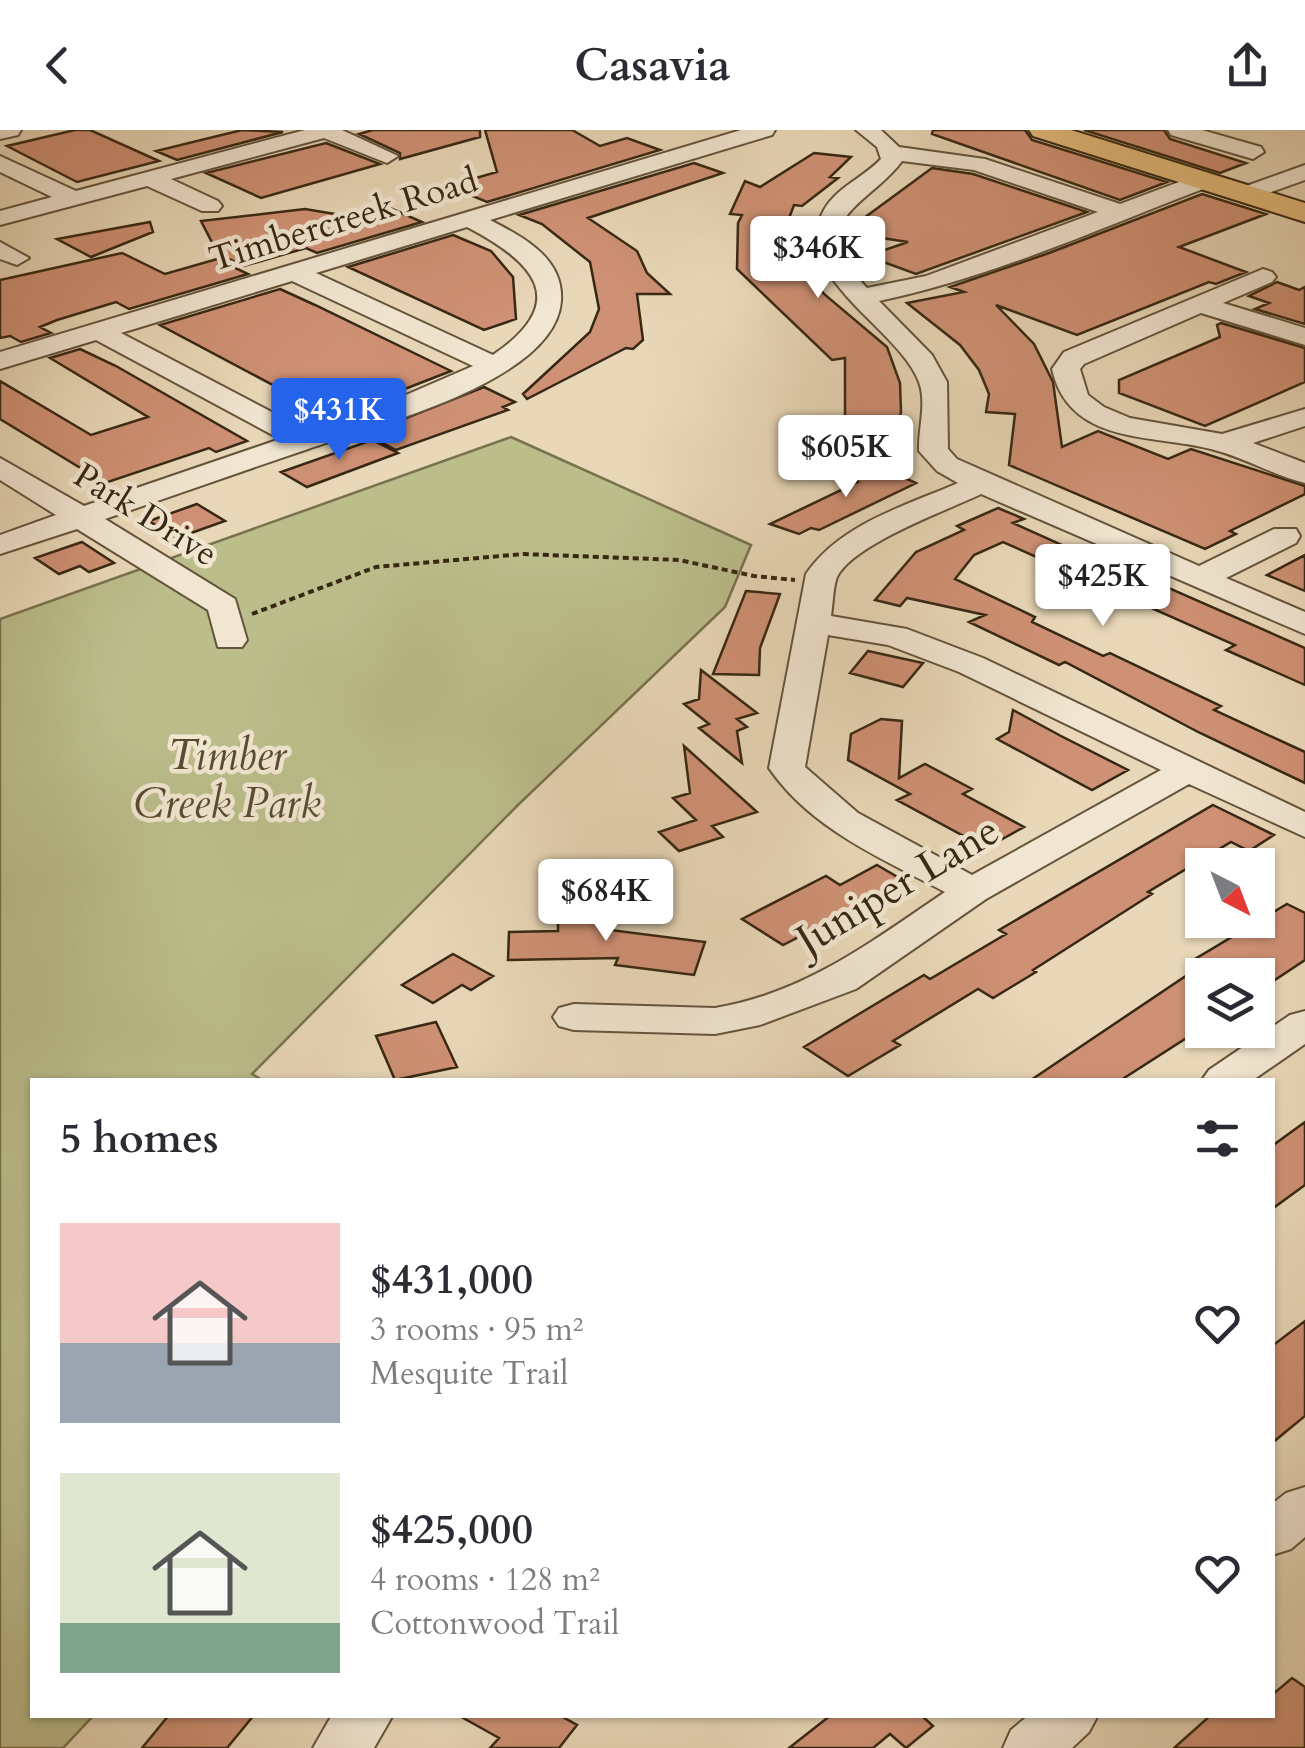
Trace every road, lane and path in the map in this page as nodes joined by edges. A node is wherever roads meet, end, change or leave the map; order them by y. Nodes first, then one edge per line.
1 (10, 130) edge
2 (764, 130) edge
3 (867, 130) edge
4 (1043, 130) edge
5 (328, 131) edge
6 (0, 132) edge
7 (1188, 133) edge
8 (1253, 152) dead end
9 (892, 153) junction
10 (386, 156) dead end
11 (1132, 158) junction
12 (0, 162) edge
13 (1299, 165) edge
14 (149, 178) junction
15 (1203, 180) junction
16 (1246, 194) junction
17 (75, 198) junction
18 (210, 206) dead end
19 (1122, 212) junction
20 (1305, 212) edge
21 (0, 218) edge
22 (467, 218) junction
23 (291, 272) junction
24 (1263, 276) dead end
25 (862, 297) junction
26 (1200, 304) junction
27 (98, 330) junction
28 (1305, 337) edge
29 (0, 360) edge
30 (494, 366) junction
31 (1305, 417) edge
32 (304, 440) junction
33 (1224, 443) junction
34 (0, 467) edge
35 (1305, 474) edge
36 (981, 484) junction
37 (80, 517) junction
38 (1286, 536) dead end
39 (0, 546) edge
40 (822, 574) junction
41 (1201, 578) junction
42 (812, 623) junction
43 (1305, 624) edge
44 (229, 633) joint
45 (1190, 769) junction
46 (1305, 826) edge
47 (972, 891) junction
48 (574, 1017) dead end
49 (1305, 1024) edge
50 (1227, 1078) edge
51 (1305, 1507) edge
52 (1275, 1532) edge
53 (362, 1718) edge
54 (1066, 1718) edge
55 (342, 1748) edge
56 (1032, 1748) edge

1 - 6 street
2 - 22 street, Timbercreek Road
3 - 9 street
4 - 11 main road
5 - 10 street
5 - 14 street
7 - 8 street
7 - 11 street
9 - 19 street
9 - 25 street
11 - 15 main road
12 - 17 street
13 - 16 street
14 - 17 street
14 - 18 street
15 - 16 main road
15 - 19 street
16 - 20 main road
17 - 21 street
19 - 25 street
22 - 23 street, Timbercreek Road
22 - 30 street
23 - 27 street, Timbercreek Road
23 - 30 street
24 - 26 street
25 - 36 street
26 - 28 street
26 - 33 street
27 - 29 street, Timbercreek Road
27 - 32 street
30 - 32 street
31 - 33 street
32 - 37 street
33 - 35 street
34 - 37 street, Park Drive
36 - 40 street
36 - 41 street
37 - 39 street
37 - 44 street, Park Drive
38 - 41 street
40 - 42 street
40 - 44 path
41 - 43 street
42 - 45 street
42 - 47 street
45 - 46 street
45 - 47 street, Juniper Lane
47 - 48 street, Juniper Lane
49 - 50 street
51 - 52 street
53 - 55 street
54 - 56 street

